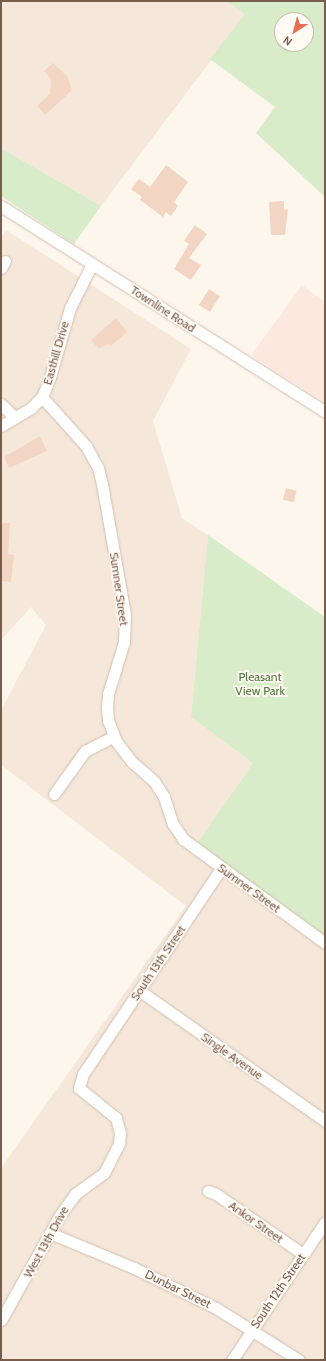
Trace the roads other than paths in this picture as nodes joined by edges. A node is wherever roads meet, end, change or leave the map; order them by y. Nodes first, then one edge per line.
1 (1, 206) edge
2 (92, 264) junction
3 (42, 397) junction
4 (1, 404) edge
5 (325, 412) edge
6 (14, 418) junction
7 (1, 426) edge
8 (114, 737) junction
9 (54, 794) dead end
10 (221, 869) junction
11 (325, 943) edge
12 (140, 990) junction
13 (95, 1057) joint
14 (325, 1121) edge
15 (208, 1191) dead end
16 (325, 1222) edge
17 (50, 1234) junction
18 (303, 1254) junction
19 (1, 1320) edge
20 (253, 1329) junction
21 (232, 1360) edge
22 (299, 1360) edge

1 - 2 street, Townline Road
2 - 3 street, Easthill Drive
2 - 5 street, Townline Road
3 - 6 street, Easthill Drive
3 - 8 street, Sumner Street
4 - 6 street
6 - 7 street, Easthill Drive
8 - 9 street
8 - 10 street, Sumner Street
10 - 11 street, Sumner Street
10 - 12 street, South 13th Street
12 - 13 street, South 13th Street
12 - 14 street, Single Avenue
13 - 17 street, West 13th Drive
15 - 18 street, Ankor Street
16 - 18 street, South 12th Street
17 - 19 street, West 13th Drive
17 - 20 street, Dunbar Street
18 - 20 street, South 12th Street
20 - 21 street, South 12th Street
20 - 22 street, Dunbar Street

